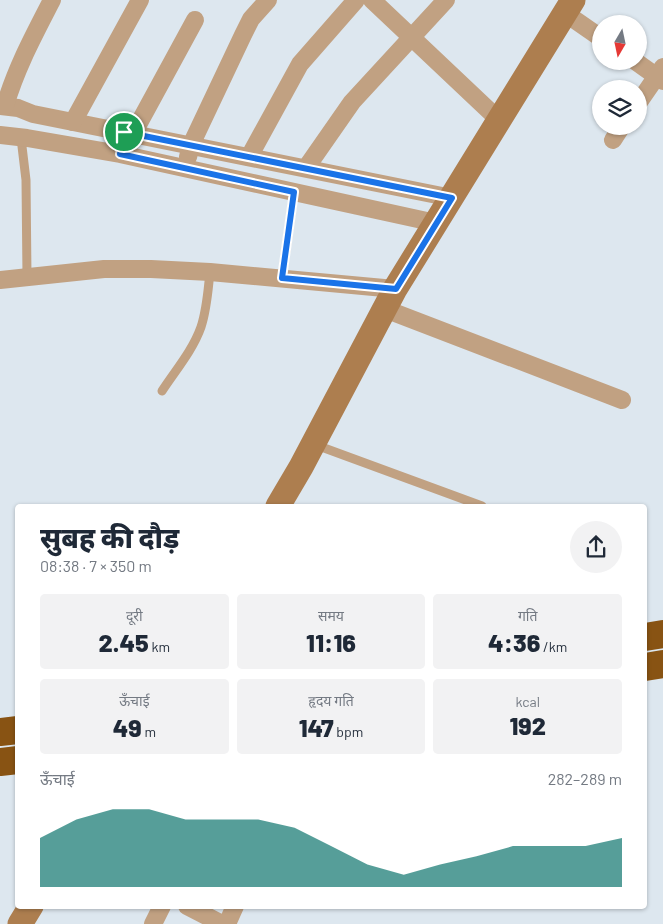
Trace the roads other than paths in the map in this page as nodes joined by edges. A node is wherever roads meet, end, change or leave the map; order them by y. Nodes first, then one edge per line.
1 (52, 0) edge
2 (140, 0) edge
3 (268, 0) edge
4 (356, 0) edge
5 (372, 0) edge
6 (446, 0) edge
7 (569, 7) edge
8 (195, 20) dead end
9 (592, 29) edge
10 (412, 38) junction
11 (648, 68) edge
12 (661, 75) edge
13 (647, 92) edge
14 (2, 106) edge
15 (33, 114) junction
16 (499, 120) junction
17 (73, 122) junction
18 (128, 133) junction
19 (0, 135) edge
20 (24, 138) junction
21 (191, 145) junction
22 (120, 154) junction
23 (249, 157) junction
24 (186, 168) junction
25 (306, 168) junction
26 (294, 192) junction
27 (452, 198) junction
28 (436, 223) junction
29 (210, 272) junction
30 (27, 276) junction
31 (282, 278) junction
32 (0, 280) edge
33 (390, 299) junction
34 (162, 391) dead end
35 (622, 400) dead end
36 (314, 444) junction
37 (279, 504) edge
38 (477, 504) edge
39 (663, 634) edge
40 (647, 637) edge
41 (663, 664) edge
42 (647, 666) edge
43 (15, 730) edge
44 (0, 732) edge
45 (15, 760) edge
46 (0, 762) edge
47 (29, 909) edge
48 (160, 909) edge
49 (193, 909) edge
50 (234, 909) edge
51 (20, 924) edge
52 (153, 924) edge
53 (222, 924) edge
54 (227, 924) edge

1 - 14 street
2 - 17 street
3 - 21 street
4 - 23 street
5 - 10 street
6 - 10 street
7 - 9 street
7 - 16 street
8 - 18 street
10 - 16 street
10 - 25 street
11 - 12 street
12 - 13 street
14 - 15 street
15 - 17 street
15 - 20 street
16 - 27 street
17 - 18 street
18 - 21 street
18 - 22 street
19 - 20 street
20 - 22 street
20 - 30 lane
21 - 23 street
21 - 24 street
22 - 24 street
23 - 25 street
24 - 26 street
25 - 27 street
26 - 28 street
26 - 31 lane
27 - 28 street
28 - 33 street
29 - 30 street
29 - 31 street
29 - 34 lane
30 - 32 street
31 - 33 street
33 - 35 street
33 - 36 street
36 - 37 street
36 - 38 lane
39 - 40 highway
41 - 42 highway
43 - 44 highway
45 - 46 highway
47 - 51 street
48 - 52 street
49 - 53 street
50 - 54 street

